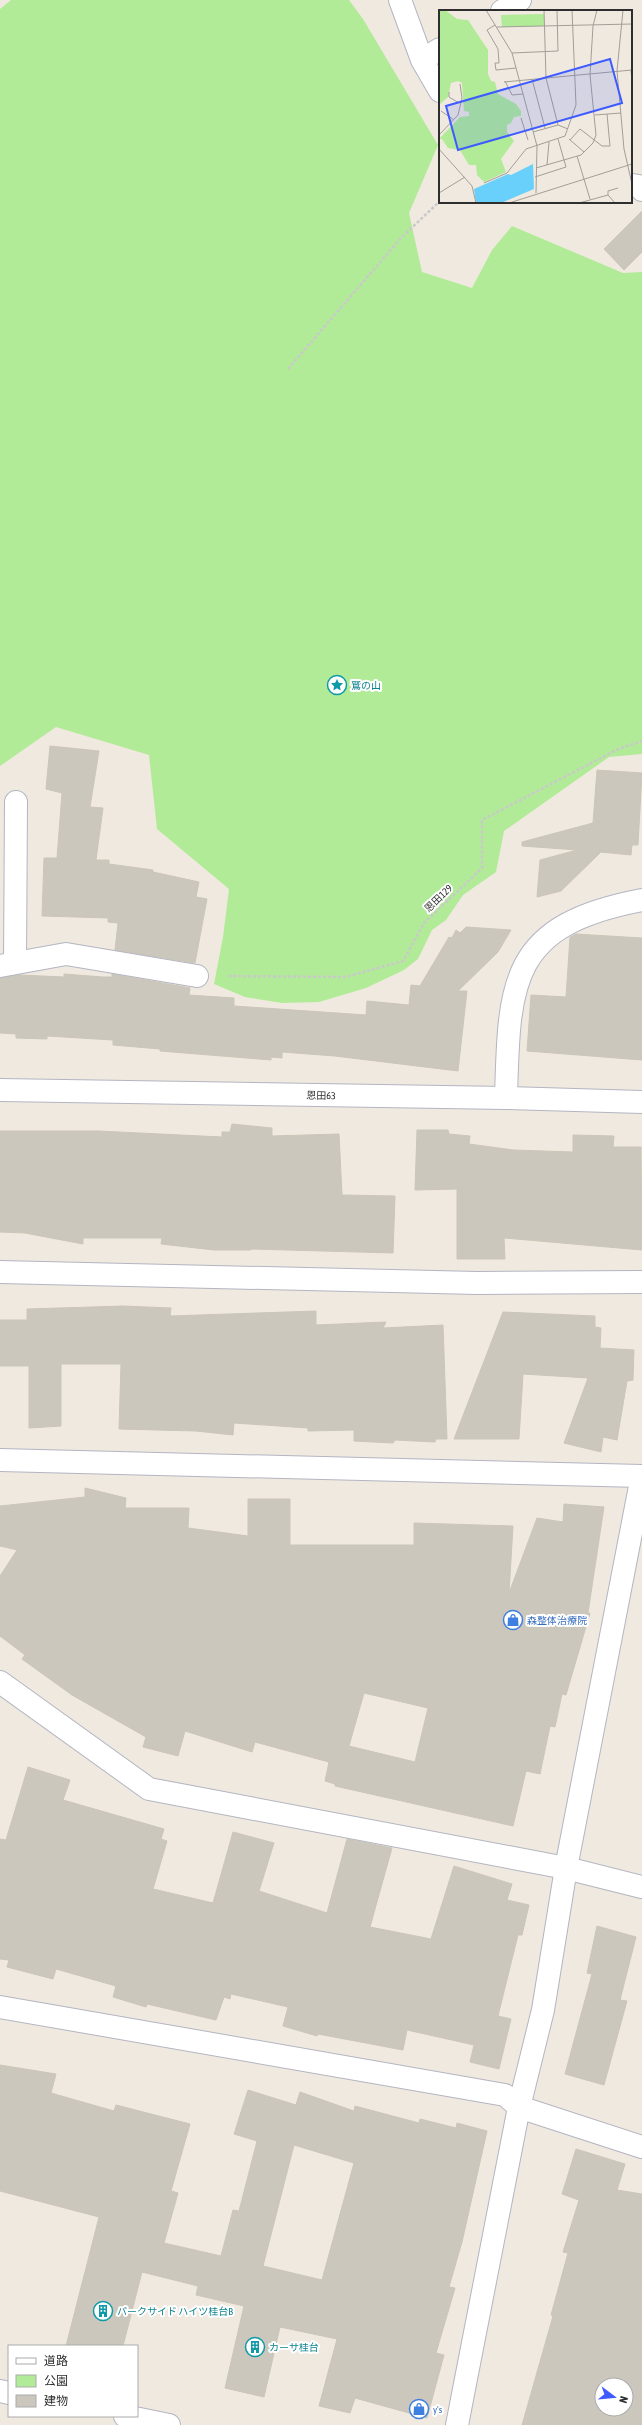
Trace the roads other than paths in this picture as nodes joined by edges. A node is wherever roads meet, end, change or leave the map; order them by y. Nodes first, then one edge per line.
1 (400, 0) edge
2 (520, 0) edge
3 (504, 10) edge
4 (431, 54) edge
5 (439, 87) edge
6 (16, 802) dead end
7 (642, 900) edge
8 (7, 965) edge
9 (197, 976) road end
10 (0, 1090) edge
11 (506, 1098) junction
12 (642, 1102) edge
13 (0, 1272) edge
14 (642, 1282) edge
15 (0, 1460) edge
16 (642, 1476) edge
17 (0, 1682) edge
18 (566, 1868) junction
19 (642, 1888) edge
20 (0, 2006) edge
21 (519, 2107) junction
22 (642, 2147) edge
23 (130, 2417) edge
24 (169, 2425) edge
25 (457, 2425) edge

1 - 4 street
2 - 3 street
4 - 5 street
6 - 8 street
7 - 11 street
8 - 9 street
10 - 11 street, 恩田63 / 恩田63
11 - 12 street, 恩田63 / 恩田63
13 - 14 street
15 - 16 street
16 - 18 street
17 - 18 street
18 - 19 street
18 - 21 street
20 - 21 street
21 - 22 street
21 - 25 street
23 - 24 street

